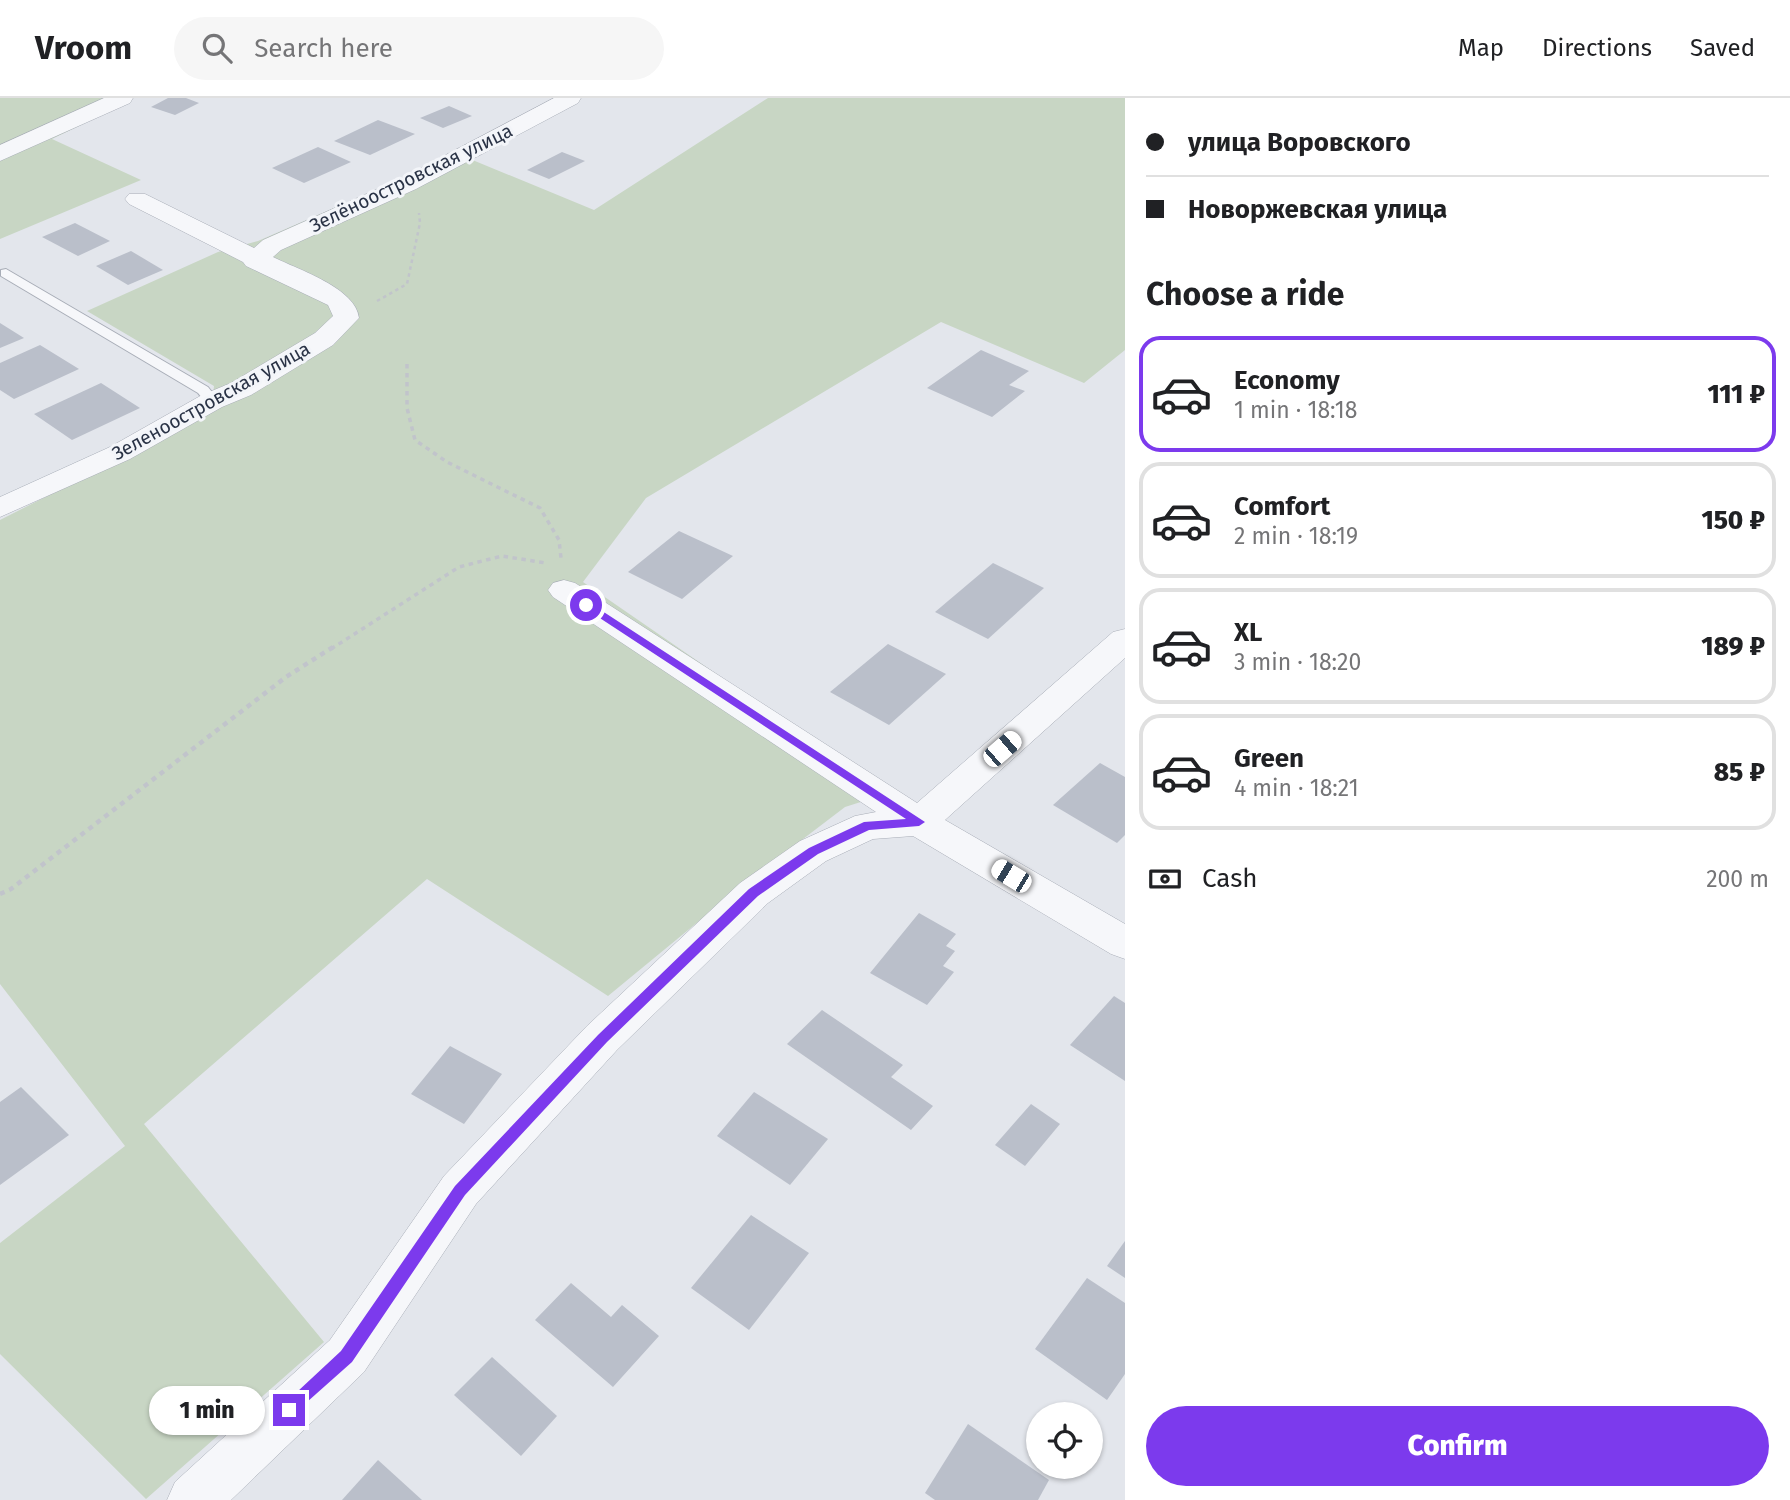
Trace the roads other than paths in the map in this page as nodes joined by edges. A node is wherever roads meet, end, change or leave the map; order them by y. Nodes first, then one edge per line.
1 (122, 98) edge
2 (570, 98) edge
3 (0, 154) edge
4 (137, 200) dead end
5 (255, 261) junction
6 (6, 273) dead end
7 (212, 401) junction
8 (3, 503) edge
9 (564, 590) road end
10 (1125, 640) edge
11 (919, 822) junction
12 (1125, 943) edge
13 (193, 1500) edge

1 - 3 street
2 - 5 street, Зелёноостровская улица
4 - 5 street
5 - 7 street, Зеленоостровская улица
6 - 7 lane
7 - 8 street, Зеленоостровская улица
9 - 11 street
10 - 11 street
11 - 12 street
11 - 13 street

